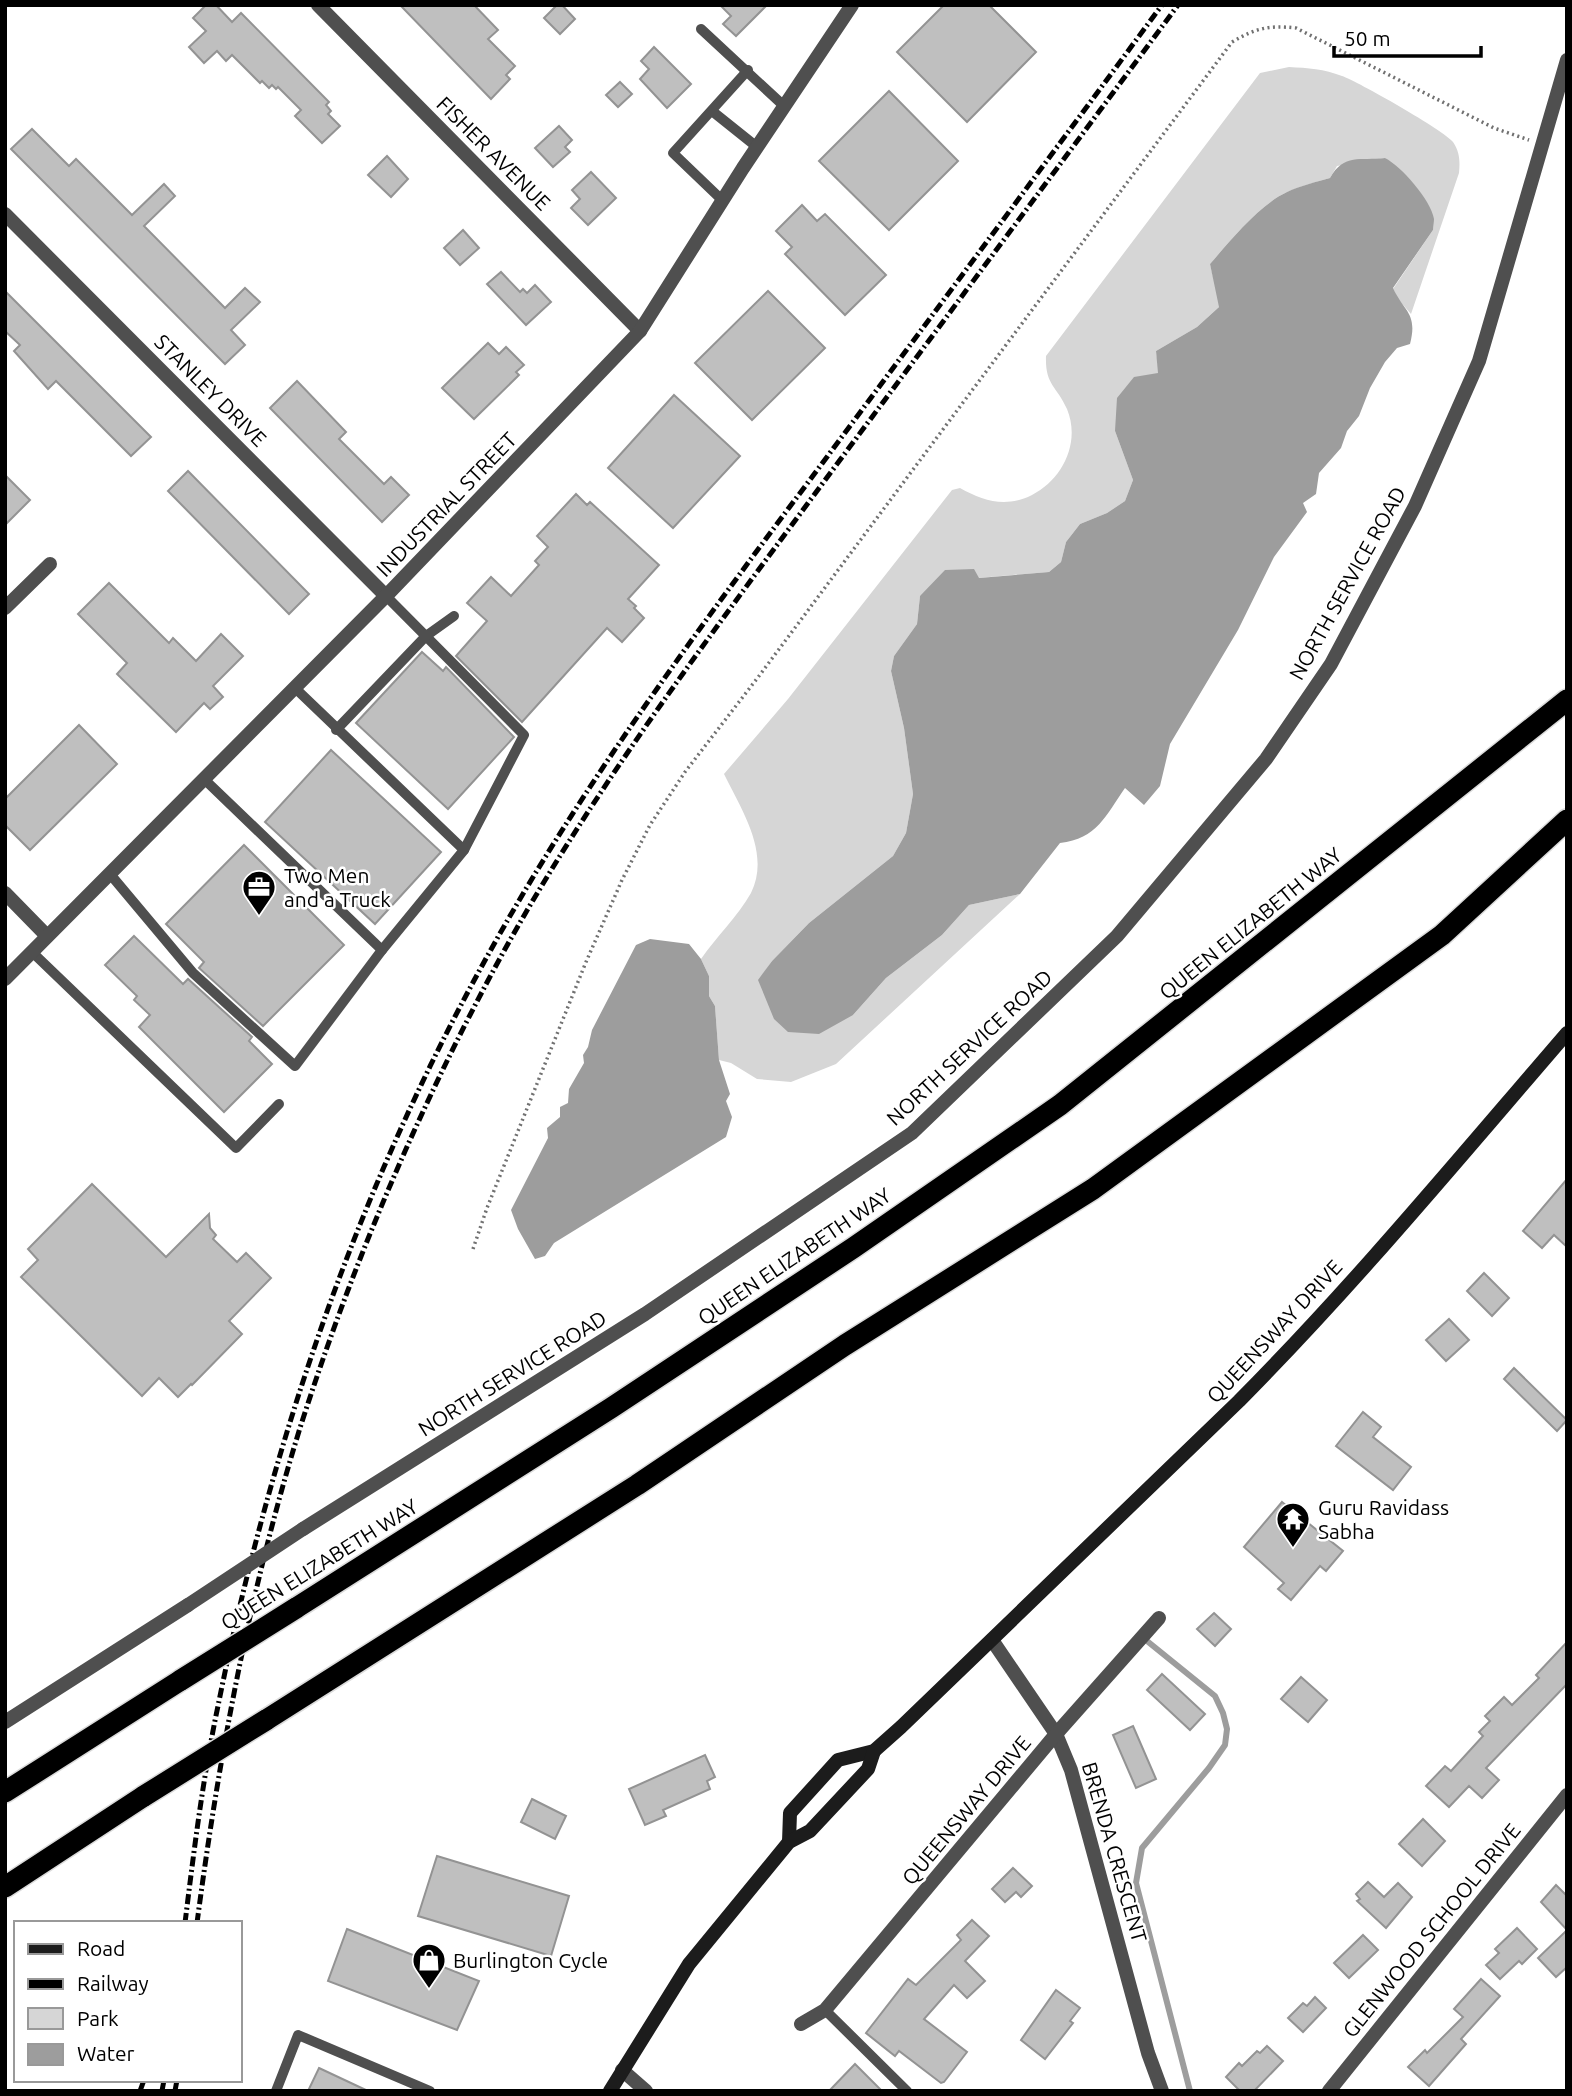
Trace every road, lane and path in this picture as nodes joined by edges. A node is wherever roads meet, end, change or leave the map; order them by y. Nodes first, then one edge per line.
1 (318, 5) edge
2 (848, 7) edge
3 (701, 29) dead end
4 (1567, 60) edge
5 (748, 70) junction
6 (784, 106) junction
7 (712, 111) junction
8 (1544, 145) junction
9 (757, 147) junction
10 (722, 200) junction
11 (5, 214) edge
12 (640, 331) junction
13 (50, 564) dead end
14 (386, 596) junction
15 (5, 608) edge
16 (454, 616) dead end
17 (426, 636) junction
18 (1567, 682) edge
19 (295, 688) junction
20 (1567, 700) edge
21 (336, 730) junction
22 (204, 779) junction
23 (1567, 820) edge
24 (1386, 846) junction
25 (464, 850) junction
26 (110, 874) junction
27 (5, 893) edge
28 (47, 936) junction
29 (382, 950) junction
30 (32, 952) junction
31 (5, 979) edge
32 (1567, 1033) edge
33 (279, 1104) dead end
34 (474, 1249) dead end
35 (1159, 1618) dead end
36 (992, 1640) junction
37 (5, 1722) edge
38 (1056, 1734) junction
39 (874, 1751) junction
40 (5, 1791) edge
41 (1567, 1795) edge
42 (789, 1842) junction
43 (5, 1887) edge
44 (825, 2010) junction
45 (801, 2024) dead end
46 (622, 2070) junction
47 (276, 2091) edge
48 (430, 2091) edge
49 (610, 2091) edge
50 (646, 2091) edge
51 (906, 2091) edge
52 (1162, 2091) edge
53 (1329, 2091) edge

1 - 12 street, FISHER AVENUE
2 - 6 street, INDUSTRIAL STREET
3 - 5 lane
4 - 8 street, NORTH SERVICE ROAD
5 - 6 lane
5 - 7 lane
6 - 9 street, INDUSTRIAL STREET
7 - 9 lane
7 - 10 lane
8 - 34 path
8 - 37 street, NORTH SERVICE ROAD, bridge
9 - 10 street, INDUSTRIAL STREET
10 - 12 street, INDUSTRIAL STREET
11 - 14 street, STANLEY DRIVE
12 - 14 street, INDUSTRIAL STREET
13 - 15 street
14 - 17 lane
14 - 19 street, INDUSTRIAL STREET
16 - 17 lane
17 - 21 lane
17 - 25 lane
18 - 24 highway
19 - 21 lane
19 - 22 street, INDUSTRIAL STREET
20 - 24 highway, QUEEN ELIZABETH WAY
21 - 25 lane
22 - 26 street, INDUSTRIAL STREET
22 - 29 lane
23 - 43 highway, bridge
24 - 40 highway, QUEEN ELIZABETH WAY, bridge
25 - 29 lane
26 - 28 street, INDUSTRIAL STREET
26 - 29 lane
27 - 28 street
28 - 30 street, INDUSTRIAL STREET
30 - 31 street, INDUSTRIAL STREET
30 - 33 lane
32 - 36 main road, QUEENSWAY DRIVE
35 - 38 street, QUEENSWAY DRIVE
36 - 38 street, BRENDA CRESCENT
36 - 39 main road, QUEENSWAY DRIVE
38 - 44 street, QUEENSWAY DRIVE
38 - 52 street, BRENDA CRESCENT
39 - 42 main road
39 - 42 main road
41 - 53 street, GLENWOOD SCHOOL DRIVE
42 - 46 main road
44 - 45 street, QUEENSWAY DRIVE
44 - 51 lane
46 - 49 main road
46 - 50 street
47 - 48 lane

